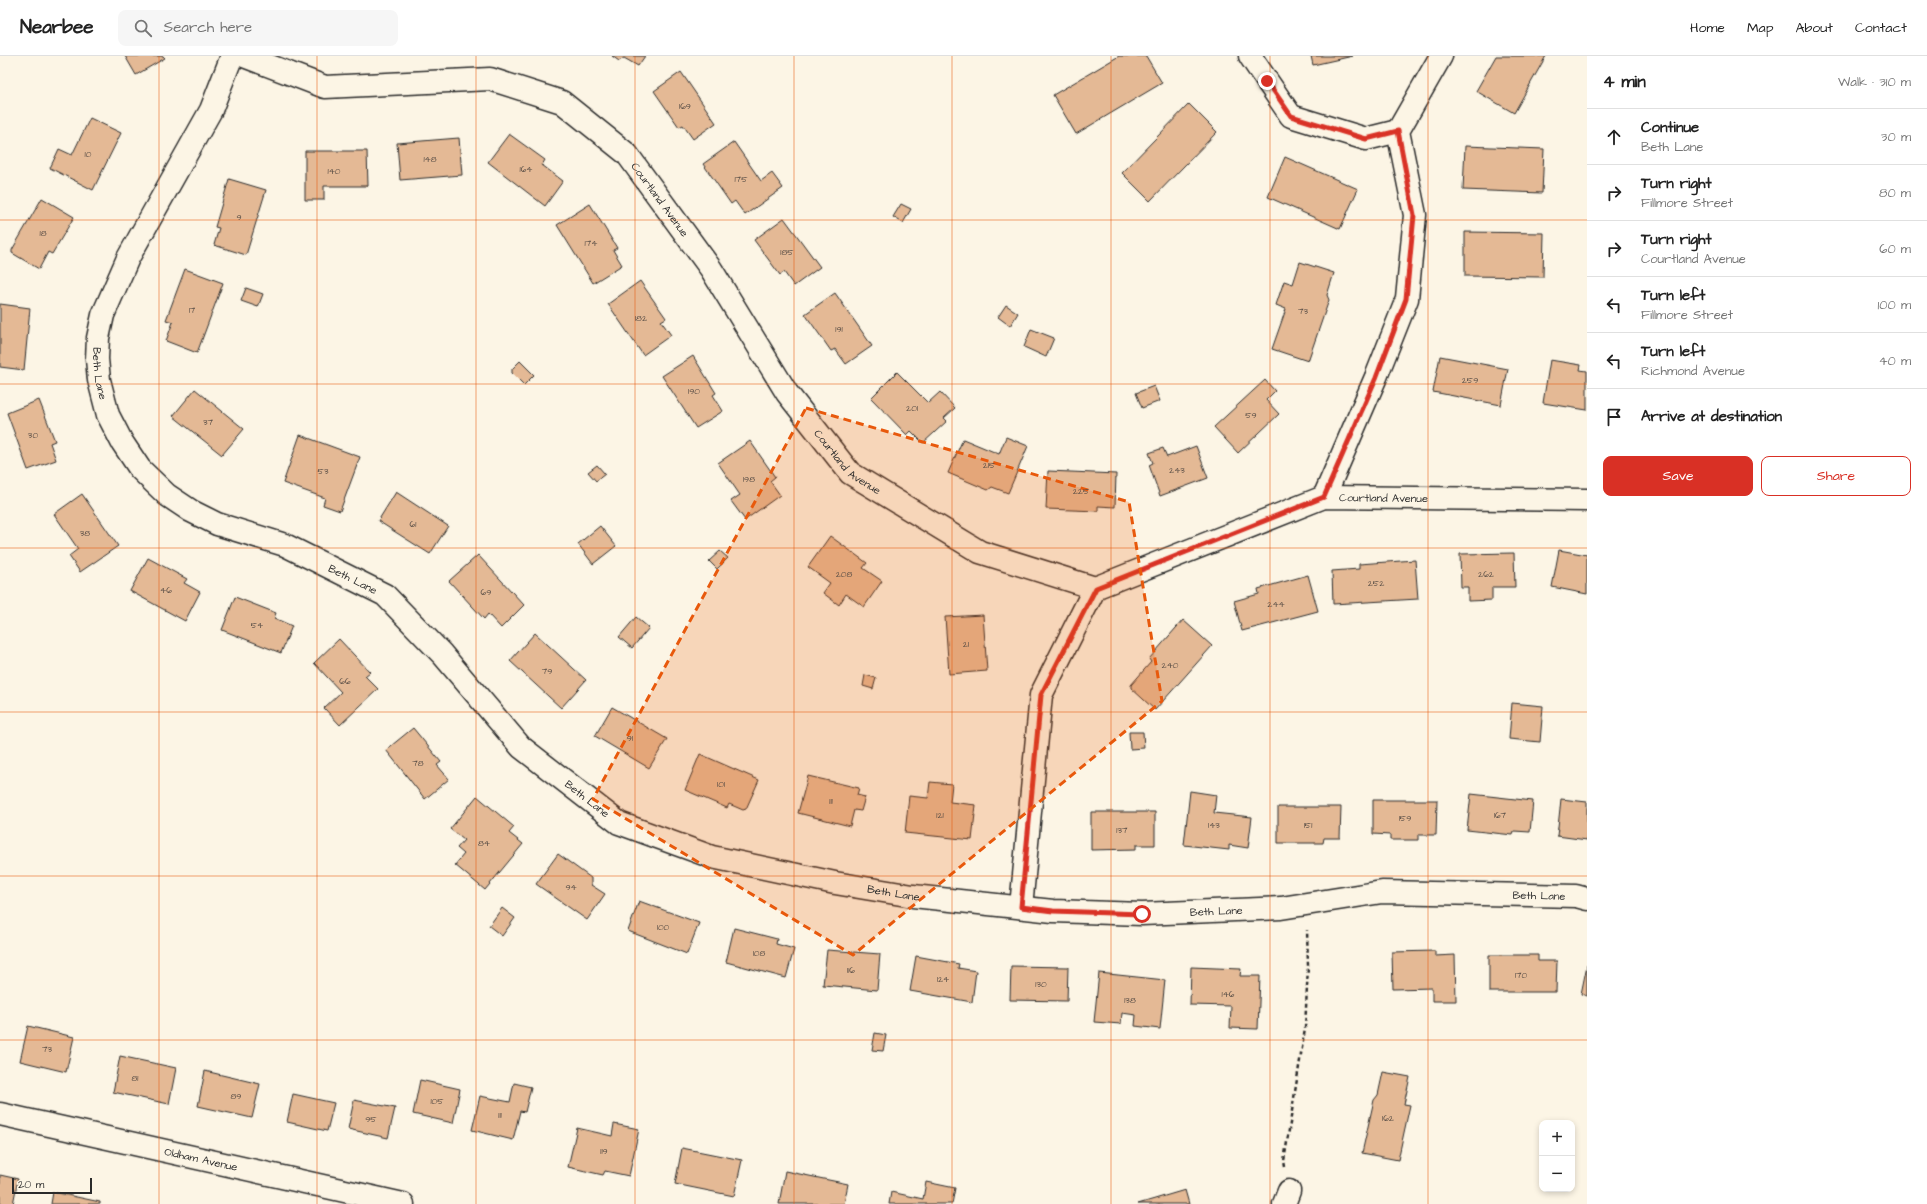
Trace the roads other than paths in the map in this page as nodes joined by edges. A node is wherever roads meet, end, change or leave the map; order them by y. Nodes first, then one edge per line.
1 (232, 56) edge
2 (244, 56) edge
3 (1250, 56) edge
4 (1441, 56) edge
5 (1398, 131) junction
6 (1324, 497) junction
7 (1587, 500) edge
8 (1096, 588) junction
9 (1587, 899) edge
10 (1021, 907) junction
11 (0, 1114) edge
12 (403, 1204) edge

1 - 10 street, Beth Lane
2 - 8 street, Courtland Avenue
3 - 5 street
4 - 5 street
5 - 6 street
6 - 7 street, Courtland Avenue
6 - 8 street, Courtland Avenue
8 - 10 street
9 - 10 street, Beth Lane
11 - 12 street, Oldham Avenue

